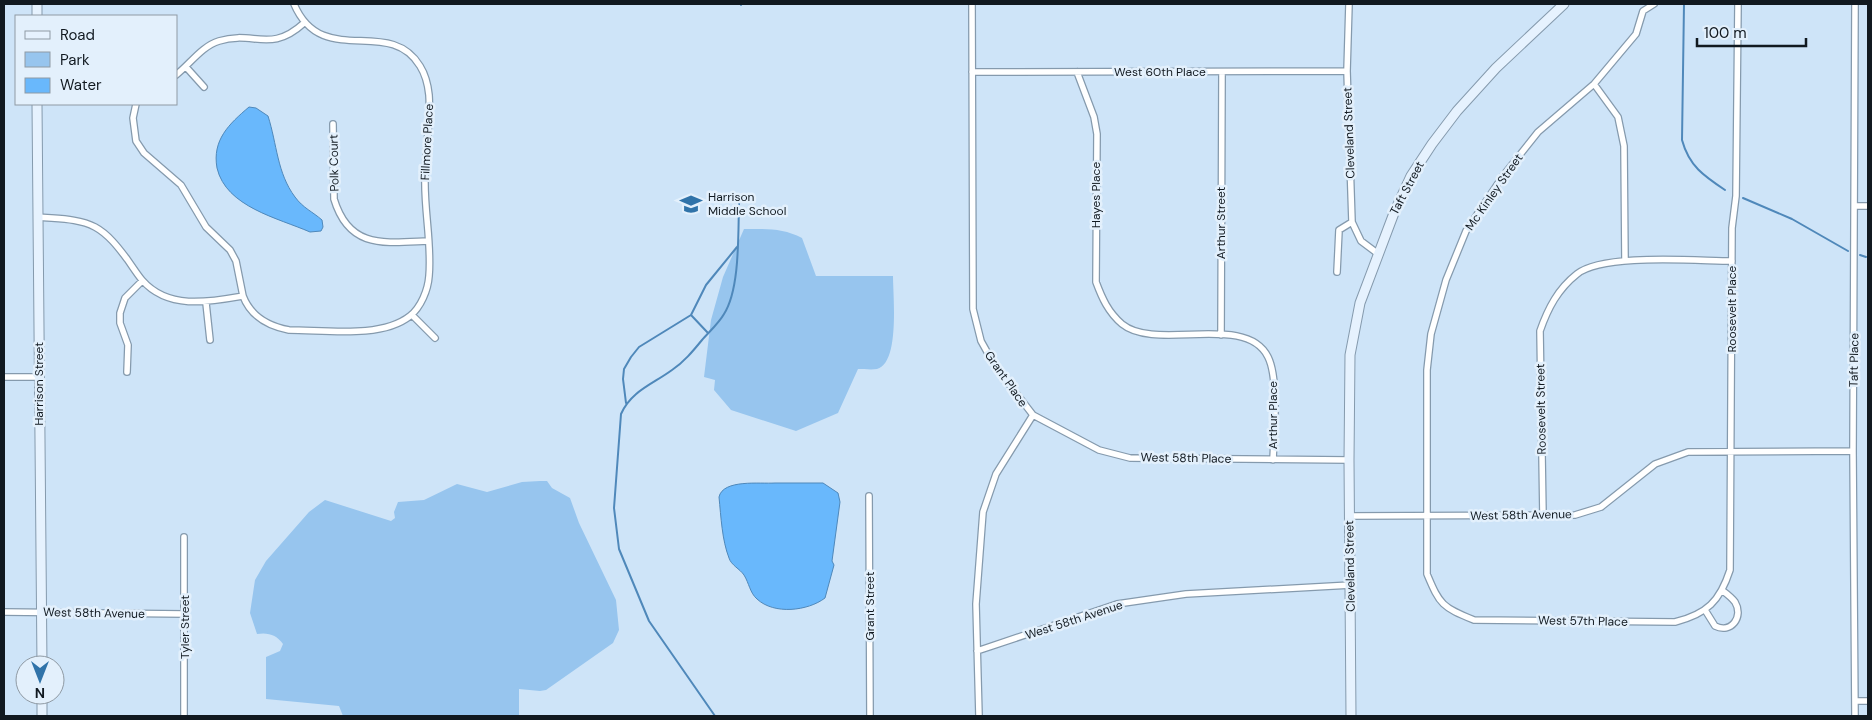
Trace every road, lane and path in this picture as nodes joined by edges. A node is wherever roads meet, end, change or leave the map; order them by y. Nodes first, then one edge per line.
1 (294, 4) edge
2 (972, 4) edge
3 (1349, 4) edge
4 (1654, 4) edge
5 (1738, 4) edge
6 (1855, 4) edge
7 (1562, 6) edge
8 (304, 23) junction
9 (186, 67) junction
10 (1347, 70) junction
11 (972, 72) junction
12 (1077, 72) junction
13 (1222, 72) junction
14 (178, 73) edge
15 (1594, 84) junction
16 (204, 86) dead end
17 (37, 105) edge
18 (136, 105) edge
19 (333, 124) dead end
20 (1856, 206) junction
21 (1868, 206) edge
22 (38, 217) junction
23 (1352, 222) junction
24 (427, 241) junction
25 (1377, 254) junction
26 (1625, 261) junction
27 (1732, 261) junction
28 (1336, 272) dead end
29 (142, 281) junction
30 (243, 296) junction
31 (206, 303) junction
32 (412, 314) junction
33 (1221, 335) junction
34 (435, 338) dead end
35 (210, 340) dead end
36 (127, 372) dead end
37 (4, 376) edge
38 (39, 377) junction
39 (1033, 415) junction
40 (1350, 415) joint
41 (1732, 451) junction
42 (1853, 451) junction
43 (1273, 460) junction
44 (1349, 460) junction
45 (869, 496) dead end
46 (1350, 516) junction
47 (1425, 516) junction
48 (1543, 516) junction
49 (184, 537) dead end
50 (1351, 585) junction
51 (1723, 591) junction
52 (1707, 608) junction
53 (4, 612) edge
54 (41, 612) junction
55 (1455, 613) joint
56 (185, 614) junction
57 (977, 651) junction
58 (42, 655) edge
59 (1855, 701) junction
60 (1868, 701) edge
61 (184, 716) edge
62 (870, 716) edge
63 (979, 716) edge
64 (1351, 716) edge
65 (1855, 716) edge

1 - 8 street
2 - 11 street, Grant Place
3 - 10 street, Cleveland Street
4 - 15 street, Mc Kinley Street
5 - 27 street, Roosevelt Place
6 - 20 street, Taft Place
7 - 25 main road, Taft Street
8 - 9 street
8 - 24 street, Fillmore Place
9 - 14 street
9 - 16 street
10 - 13 street, West 60th Place
10 - 23 street, Cleveland Street
11 - 12 street, West 60th Place
11 - 39 street, Grant Place
12 - 13 street, West 60th Place
12 - 33 street, Hayes Place
13 - 33 street, Arthur Street
15 - 26 street
15 - 47 street, Mc Kinley Street
17 - 22 main road, Harrison Street
18 - 30 street
19 - 24 street, Polk Court
20 - 21 street
20 - 42 street, Taft Place
22 - 29 street
22 - 38 main road, Harrison Street
23 - 25 street, Cleveland Street
23 - 28 street
24 - 32 street, Fillmore Place
25 - 40 main road, Taft Street
26 - 27 street
26 - 48 street, Roosevelt Street
27 - 41 street, Roosevelt Place
29 - 31 street
29 - 36 street
30 - 31 street
30 - 32 street
31 - 35 street
32 - 34 street
33 - 43 street, Arthur Place
37 - 38 street
38 - 54 main road, Harrison Street
39 - 43 street, West 58th Place
39 - 57 street, Grant Place
40 - 44 main road, Cleveland Street
41 - 42 street, West 58th Avenue
41 - 48 street, West 58th Avenue
41 - 51 street, Roosevelt Place
42 - 59 street, Taft Place
43 - 44 street, West 58th Place
44 - 46 main road, Cleveland Street
45 - 62 street, Grant Street
46 - 47 street, West 58th Avenue
46 - 50 main road, Cleveland Street
47 - 48 street, West 58th Avenue
47 - 55 street, Mc Kinley Street
49 - 56 street, Tyler Street
50 - 57 street, West 58th Avenue
50 - 64 main road, Cleveland Street
51 - 52 street, Roosevelt Place
51 - 52 street
52 - 55 street, West 57th Place
53 - 54 street, West 58th Avenue
54 - 56 street, West 58th Avenue
54 - 58 main road, Harrison Street
56 - 61 street, Tyler Street
57 - 63 street, Grant Place
59 - 60 street
59 - 65 street, Taft Place

